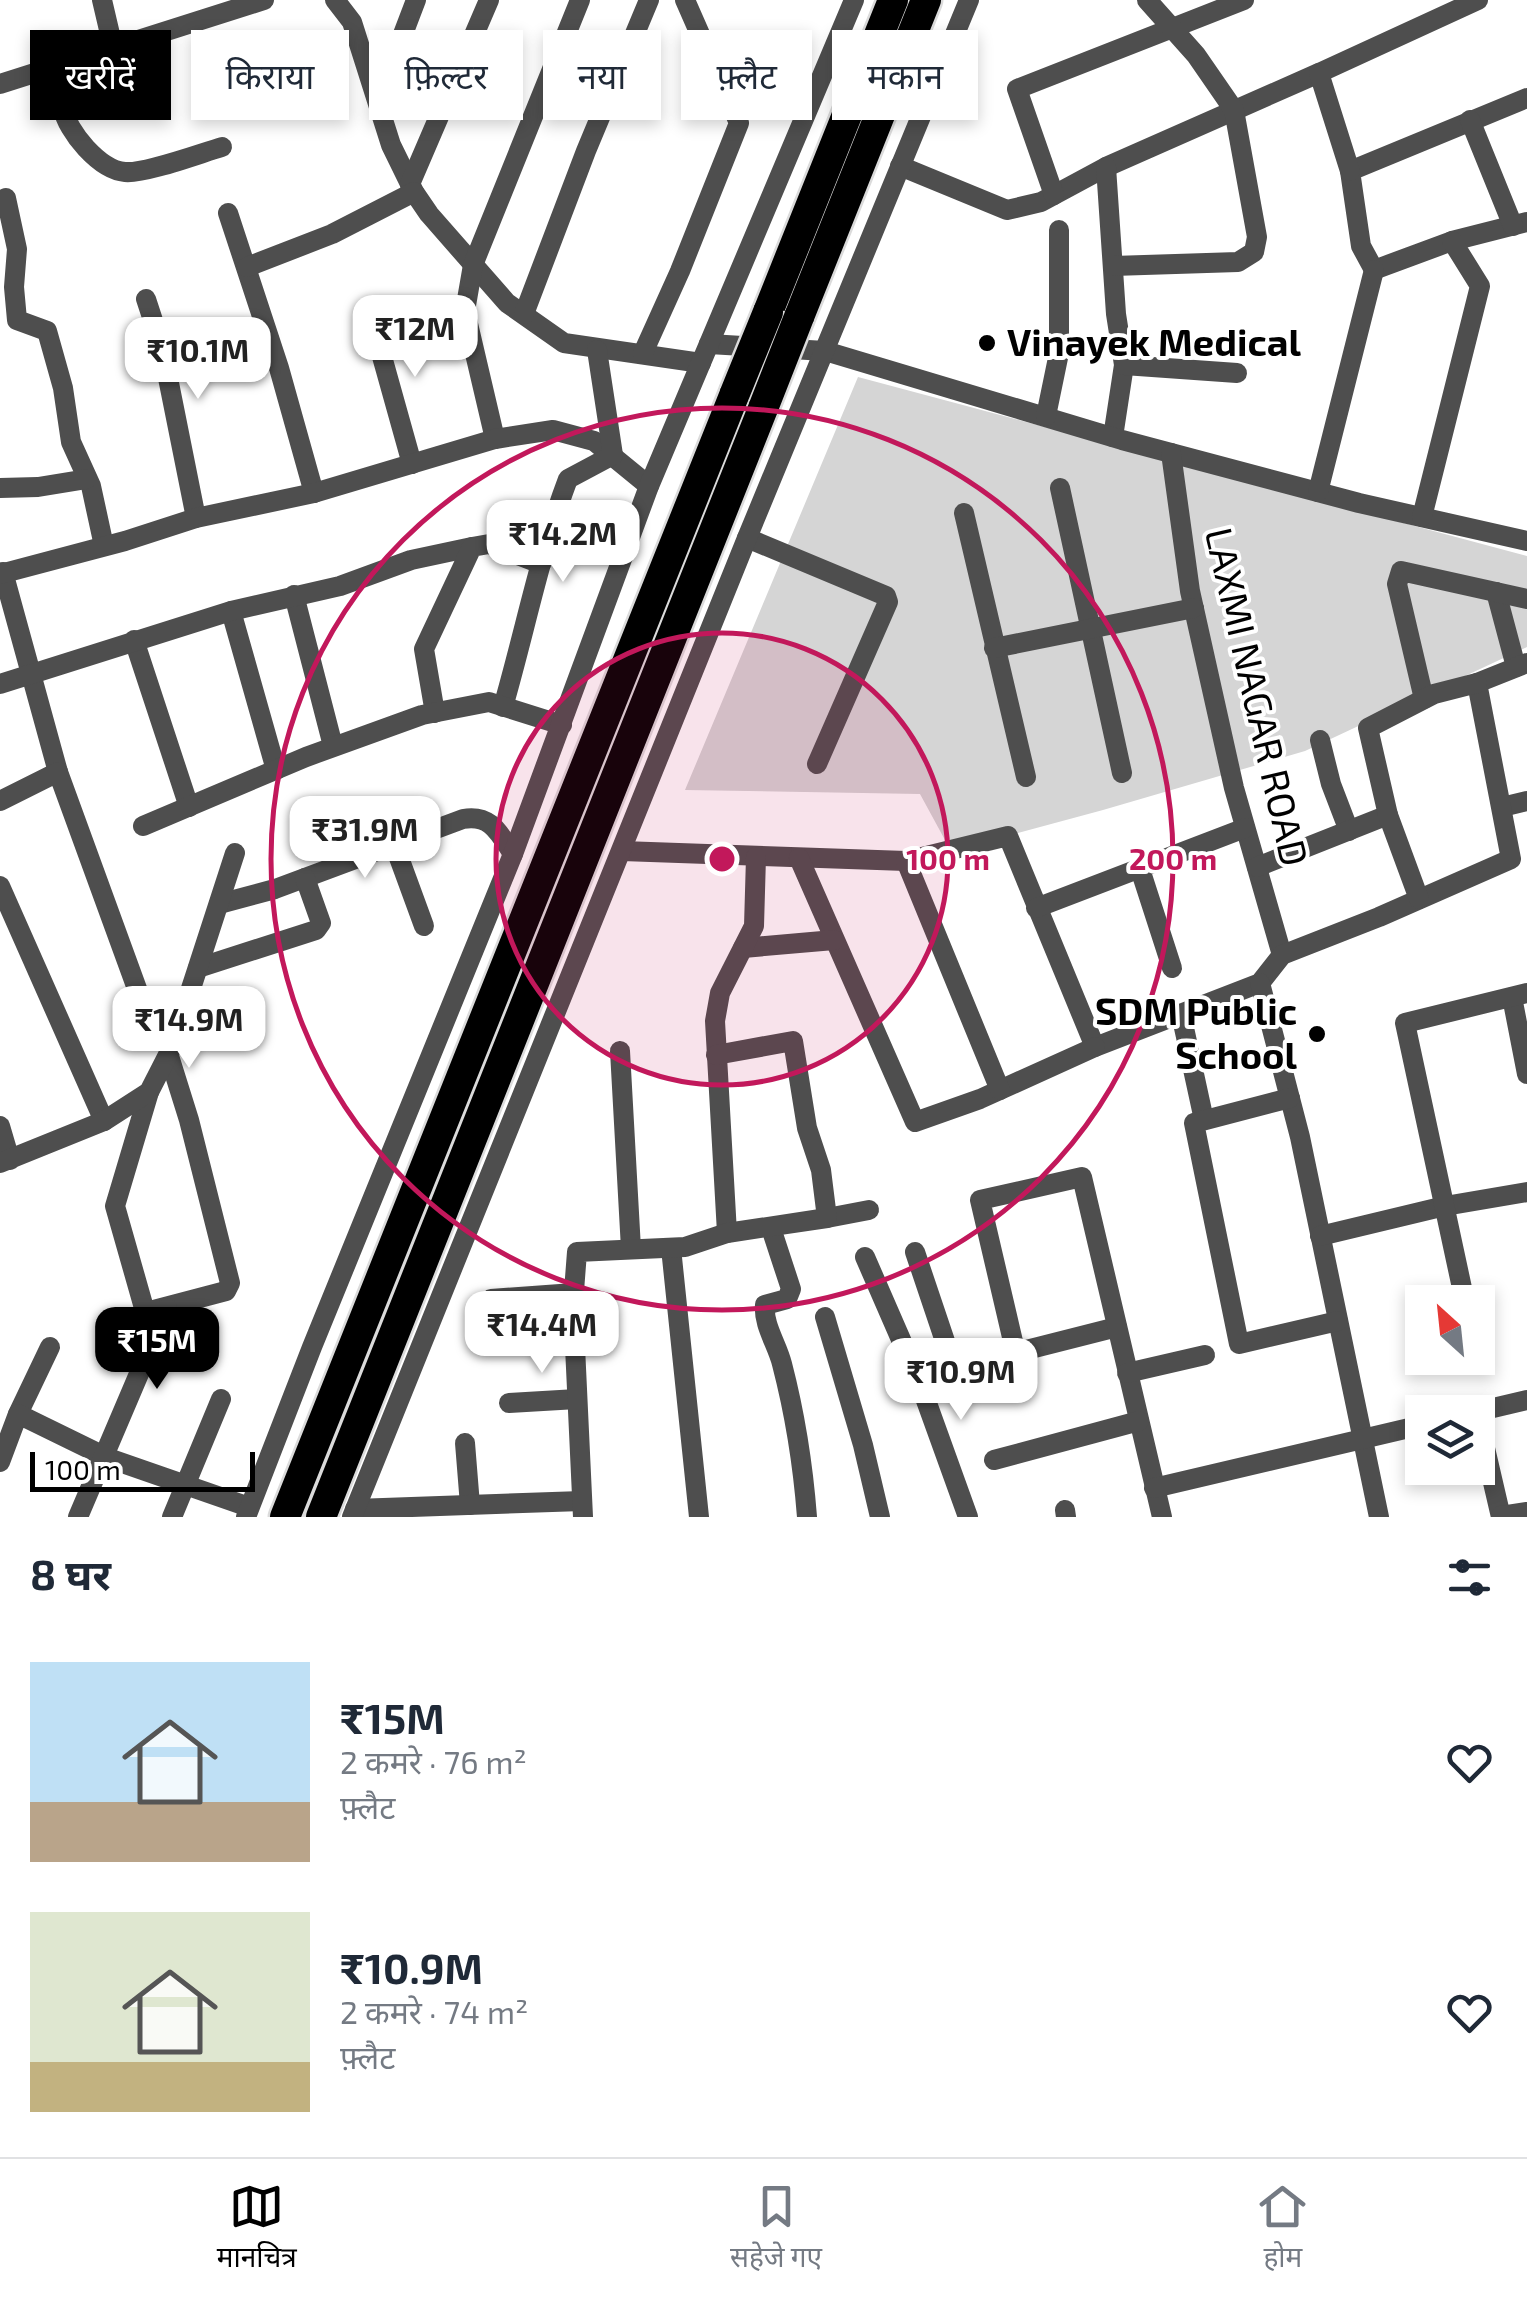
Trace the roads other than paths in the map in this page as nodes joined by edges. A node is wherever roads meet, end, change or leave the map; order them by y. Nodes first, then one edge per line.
1 (102, 0) edge
2 (264, 0) edge
3 (335, 0) edge
4 (416, 0) edge
5 (489, 0) edge
6 (580, 0) edge
7 (649, 0) edge
8 (685, 0) edge
9 (854, 0) edge
10 (893, 0) edge
11 (926, 0) edge
12 (969, 0) edge
13 (1147, 0) edge
14 (1244, 0) edge
15 (1478, 0) edge
16 (1172, 27) junction
17 (109, 30) edge
18 (170, 30) edge
19 (405, 30) edge
20 (1320, 72) junction
21 (30, 73) edge
22 (0, 84) edge
23 (1527, 98) edge
24 (1234, 110) junction
25 (68, 120) edge
26 (1470, 120) junction
27 (222, 147) dead end
28 (900, 166) junction
29 (1106, 167) junction
30 (1350, 171) junction
31 (412, 188) junction
32 (1054, 195) junction
33 (0, 201) edge
34 (228, 213) dead end
35 (1520, 224) edge
36 (1059, 230) dead end
37 (1452, 242) junction
38 (473, 265) junction
39 (1112, 266) junction
40 (246, 267) junction
41 (1374, 270) junction
42 (146, 299) dead end
43 (369, 310) dead end
44 (524, 314) junction
45 (596, 350) junction
46 (825, 351) junction
47 (643, 352) junction
48 (705, 353) junction
49 (1124, 365) junction
50 (1237, 373) dead end
51 (1046, 416) junction
52 (1113, 437) junction
53 (496, 439) junction
54 (1171, 453) junction
55 (613, 455) junction
56 (412, 464) junction
57 (87, 479) junction
58 (649, 486) junction
59 (0, 488) edge
60 (1060, 488) dead end
61 (1318, 492) junction
62 (314, 493) junction
63 (964, 514) dead end
64 (1422, 517) junction
65 (196, 518) junction
66 (1526, 534) edge
67 (747, 538) junction
68 (104, 546) junction
69 (472, 547) junction
70 (541, 564) junction
71 (2, 573) edge
72 (1496, 592) junction
73 (294, 595) junction
74 (1527, 599) edge
75 (1194, 608) junction
76 (231, 612) junction
77 (1091, 629) junction
78 (134, 640) junction
79 (994, 648) junction
80 (1522, 665) edge
81 (31, 675) junction
82 (1477, 683) junction
83 (0, 684) edge
84 (1424, 699) junction
85 (503, 707) junction
86 (435, 712) junction
87 (562, 725) junction
88 (1320, 740) dead end
89 (333, 746) junction
90 (817, 764) dead end
91 (276, 770) junction
92 (58, 772) junction
93 (1122, 773) dead end
94 (1026, 777) dead end
95 (1527, 801) edge
96 (0, 802) edge
97 (189, 808) junction
98 (1502, 808) junction
99 (1388, 815) junction
100 (143, 826) dead end
101 (1245, 828) junction
102 (1349, 832) junction
103 (394, 844) junction
104 (622, 851) junction
105 (235, 853) dead end
106 (513, 854) junction
107 (756, 857) junction
108 (799, 858) junction
109 (906, 861) junction
110 (1257, 867) junction
111 (1140, 869) junction
112 (305, 878) junction
113 (0, 886) edge
114 (1418, 898) junction
115 (220, 904) junction
116 (1036, 908) junction
117 (424, 926) dead end
118 (834, 940) junction
119 (743, 948) junction
120 (1282, 955) junction
121 (198, 968) junction
122 (1172, 968) dead end
123 (1260, 983) junction
124 (1519, 995) edge
125 (1181, 1014) junction
126 (177, 1030) junction
127 (1095, 1047) junction
128 (620, 1051) dead end
129 (716, 1055) junction
130 (168, 1056) junction
131 (1527, 1074) edge
132 (1000, 1090) junction
133 (149, 1092) junction
134 (1290, 1098) junction
135 (1204, 1120) junction
136 (104, 1121) junction
137 (0, 1126) edge
138 (5, 1162) edge
139 (1527, 1192) edge
140 (1445, 1206) junction
141 (868, 1210) dead end
142 (827, 1218) junction
143 (771, 1228) junction
144 (727, 1232) junction
145 (1320, 1236) junction
146 (671, 1248) junction
147 (632, 1249) junction
148 (915, 1252) dead end
149 (864, 1257) dead end
150 (1461, 1285) edge
151 (574, 1293) junction
152 (492, 1299) dead end
153 (167, 1308) junction
154 (824, 1317) dead end
155 (1338, 1321) junction
156 (1116, 1327) junction
157 (50, 1346) dead end
158 (1015, 1350) junction
159 (1205, 1355) dead end
160 (1128, 1372) junction
161 (221, 1399) dead end
162 (577, 1399) junction
163 (1527, 1400) edge
164 (509, 1403) dead end
165 (1495, 1409) edge
166 (18, 1414) junction
167 (1138, 1421) junction
168 (1405, 1429) edge
169 (1362, 1439) junction
170 (465, 1444) dead end
171 (102, 1456) junction
172 (994, 1460) dead end
173 (0, 1462) edge
174 (1493, 1485) edge
175 (184, 1486) junction
176 (1154, 1488) junction
177 (470, 1505) junction
178 (583, 1509) edge
179 (248, 1512) edge
180 (1527, 1512) edge
181 (353, 1513) edge
182 (78, 1517) edge
183 (172, 1517) edge
184 (285, 1517) edge
185 (321, 1517) edge
186 (698, 1517) edge
187 (807, 1517) edge
188 (880, 1517) edge
189 (968, 1517) edge
190 (1162, 1517) edge
191 (1379, 1517) edge
192 (1501, 1517) edge

1 - 17 street
2 - 18 street
3 - 31 street
4 - 19 street
5 - 31 street
6 - 38 street
7 - 44 street
8 - 47 street
9 - 48 street
10 - 184 highway, bridge
11 - 185 highway, bridge
12 - 28 street
13 - 16 street
14 - 16 street
15 - 20 street
16 - 24 street
16 - 32 street
20 - 24 street
20 - 30 street
21 - 22 street
23 - 26 street
24 - 29 street
24 - 39 street
25 - 27 street
26 - 30 street
26 - 35 street
28 - 32 street
28 - 46 street
29 - 32 street
29 - 39 street
30 - 41 street
31 - 38 street
31 - 40 street
33 - 57 street
34 - 40 street
35 - 37 street
36 - 51 street
37 - 41 street
37 - 64 street
38 - 44 street
38 - 53 street
39 - 49 street
40 - 62 street
41 - 61 street
42 - 65 street
43 - 56 street
44 - 45 street
45 - 47 street
45 - 55 street
46 - 48 street
46 - 51 street
46 - 67 street
47 - 48 street
48 - 58 street
49 - 50 street
49 - 52 street
51 - 52 street
52 - 54 street
53 - 55 street
53 - 56 street
54 - 61 street
54 - 75 street, LAXMI NAGAR ROAD
55 - 58 street
55 - 70 street
56 - 62 street
57 - 59 street
57 - 68 street
58 - 87 street
60 - 77 street
61 - 64 street
62 - 65 street
63 - 79 street
64 - 66 street
65 - 68 street
67 - 90 street
67 - 104 street
68 - 71 street
69 - 70 street
69 - 73 street
69 - 86 street
70 - 85 street
71 - 81 street
72 - 74 street
72 - 80 street
72 - 84 street
73 - 76 street
73 - 89 street
75 - 77 street
75 - 101 street, LAXMI NAGAR ROAD
76 - 78 street
76 - 91 street
77 - 79 street
77 - 93 street
78 - 81 street
78 - 97 street
79 - 94 street
80 - 82 street
81 - 83 street
81 - 92 street
82 - 84 street
82 - 98 street
84 - 99 street
85 - 86 street
85 - 87 street
86 - 89 street
87 - 106 street
88 - 102 street
89 - 91 street
91 - 97 street
92 - 96 street
92 - 126 street
95 - 98 street
97 - 100 street
98 - 114 street
99 - 102 street
99 - 114 street
101 - 110 street, LAXMI NAGAR ROAD
101 - 111 street
102 - 110 street
103 - 106 street
103 - 112 street
103 - 117 street
104 - 107 street
104 - 181 street
105 - 115 street
106 - 179 street
107 - 108 street
107 - 119 street
108 - 109 street
108 - 118 street
109 - 116 street
109 - 132 street
110 - 120 street, LAXMI NAGAR ROAD
111 - 116 street
111 - 122 street
112 - 115 street
112 - 121 street
113 - 136 street
114 - 120 street
115 - 121 street
116 - 127 street
118 - 119 street
118 - 132 street
119 - 129 street
120 - 123 street
121 - 126 street
123 - 125 street
123 - 134 street
124 - 131 street
124 - 140 street
125 - 127 street
125 - 135 street
126 - 130 street
127 - 132 street
128 - 147 street
129 - 142 street
129 - 144 street
130 - 133 street
130 - 153 street
133 - 136 street
133 - 153 street
134 - 135 street
134 - 145 street
135 - 155 street
136 - 138 street
137 - 138 street
139 - 140 street
140 - 145 street
140 - 150 street
141 - 142 street
142 - 143 street
143 - 144 street
143 - 187 street
144 - 146 street
145 - 155 street
146 - 147 street
146 - 186 street
147 - 151 street
148 - 158 street
149 - 189 street
151 - 152 street
151 - 162 street
153 - 171 street
154 - 188 street
155 - 169 street
156 - 158 street
156 - 158 street
156 - 160 street
157 - 166 street
159 - 160 street
160 - 167 street
161 - 175 street
162 - 164 street
162 - 178 street
163 - 165 street
166 - 171 street
166 - 173 street
167 - 172 street
167 - 176 street
168 - 169 street
169 - 176 street
169 - 191 street
170 - 177 street
171 - 175 street
171 - 182 street
174 - 192 street
175 - 179 street
175 - 183 street
176 - 190 street
177 - 178 street
177 - 181 street
180 - 192 street

